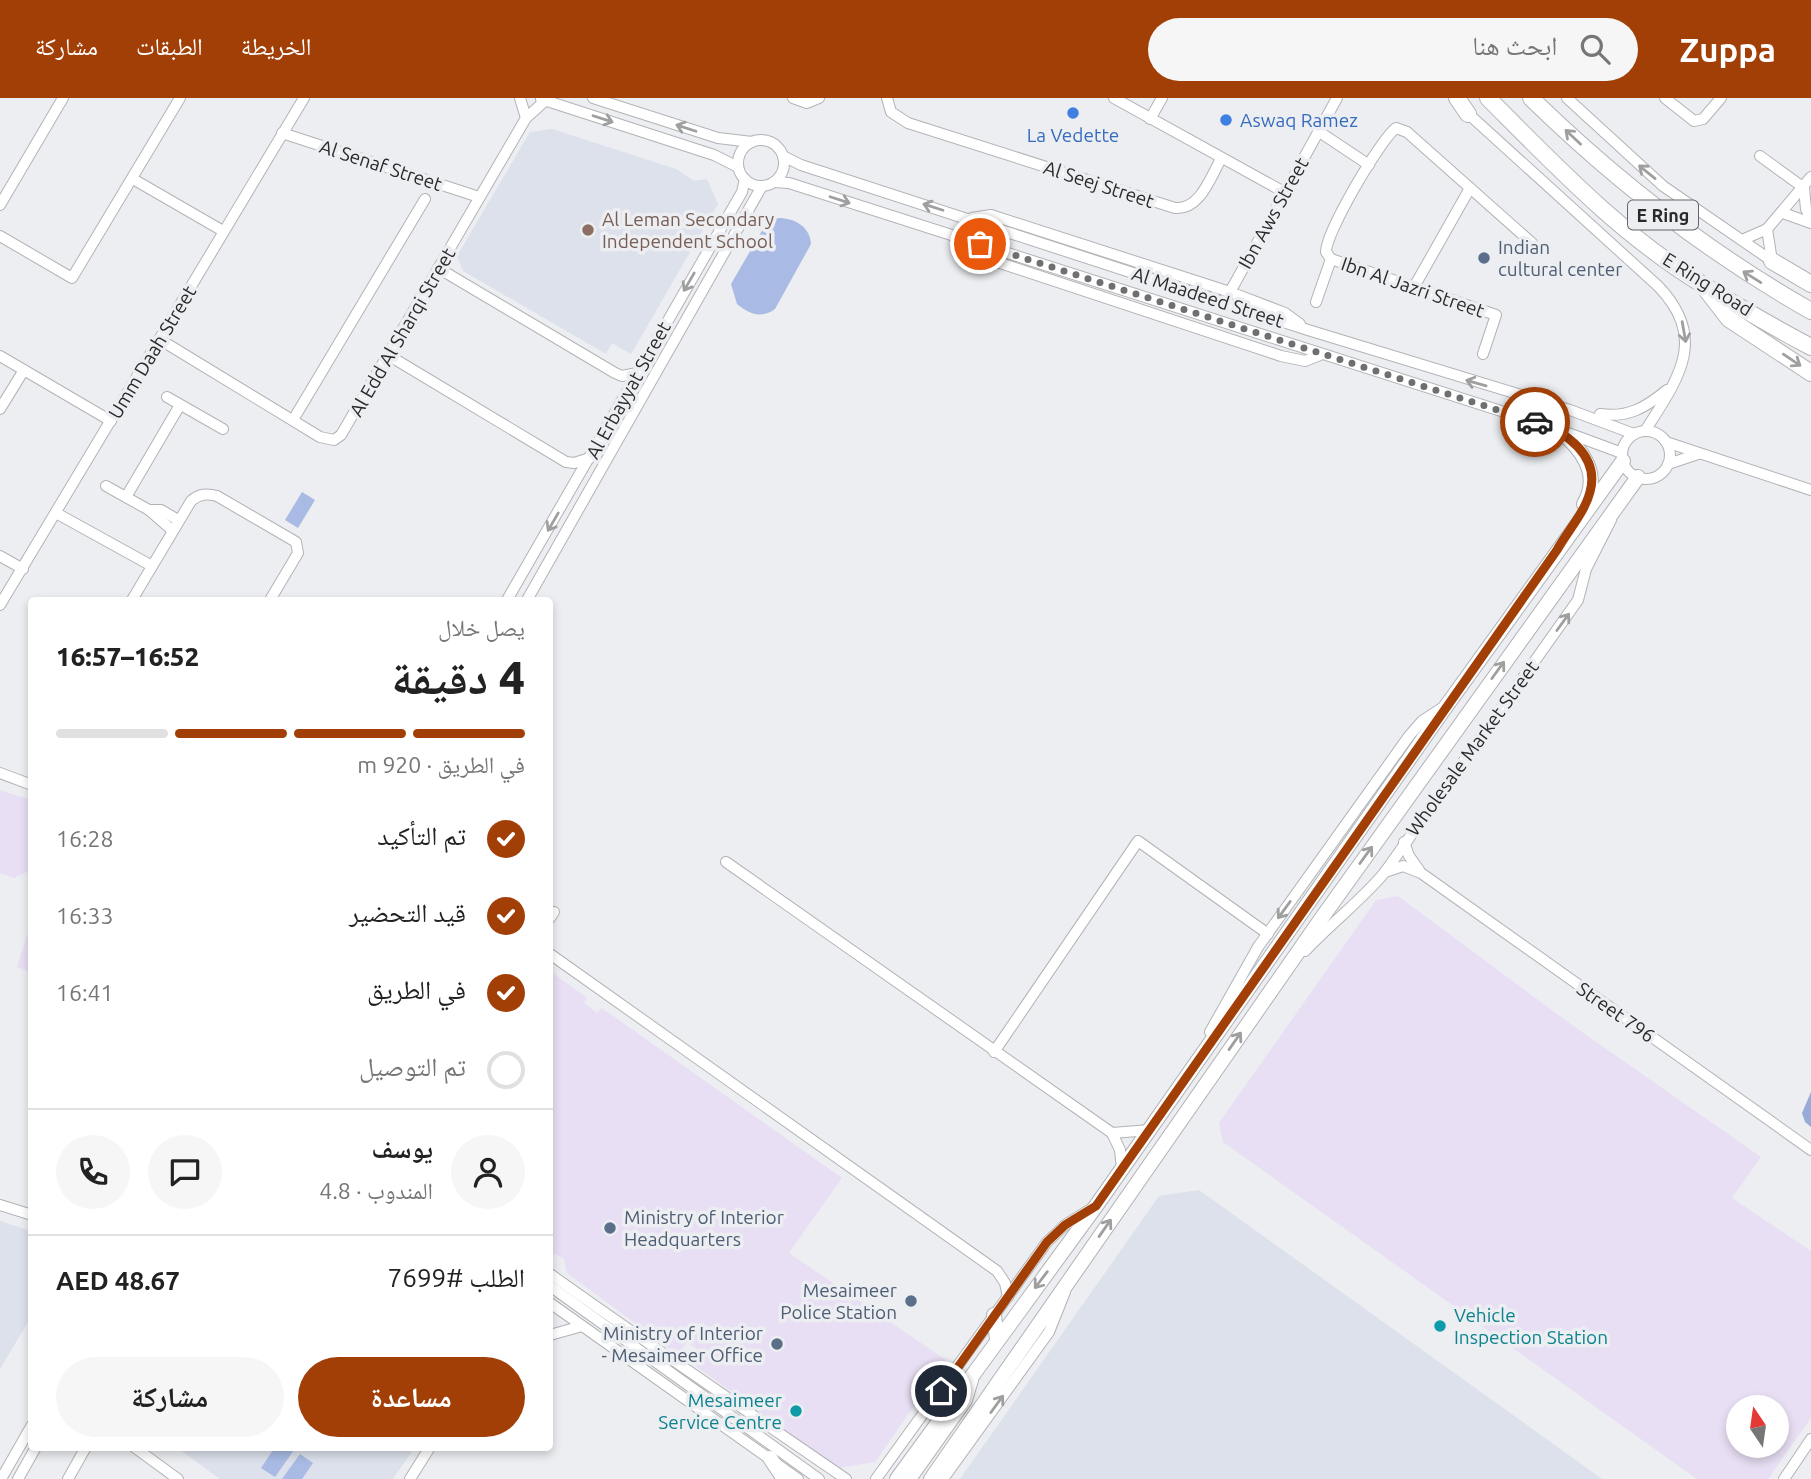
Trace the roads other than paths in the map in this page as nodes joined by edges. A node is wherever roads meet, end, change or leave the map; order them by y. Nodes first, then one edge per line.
1 (63, 98) edge
2 (303, 98) edge
3 (520, 98) edge
4 (593, 98) edge
5 (793, 98) edge
6 (819, 98) edge
7 (887, 98) edge
8 (1114, 98) edge
9 (1163, 98) edge
10 (1337, 98) edge
11 (1450, 98) edge
12 (1457, 98) edge
13 (1488, 98) edge
14 (1531, 98) edge
15 (1567, 98) edge
16 (1665, 98) edge
17 (1721, 98) edge
18 (178, 99) edge
19 (542, 99) edge
20 (1468, 114) junction
21 (526, 118) junction
22 (1150, 119) junction
23 (1318, 131) junction
24 (282, 132) junction
25 (752, 142) junction
26 (783, 156) junction
27 (1760, 156) dead end
28 (1221, 159) junction
29 (1369, 165) junction
30 (738, 167) junction
31 (1811, 177) edge
32 (133, 179) junction
33 (745, 179) junction
34 (774, 182) junction
35 (762, 186) junction
36 (1470, 188) junction
37 (1804, 188) junction
38 (1284, 192) junction
39 (480, 197) junction
40 (425, 199) dead end
41 (0, 205) edge
42 (1783, 212) junction
43 (971, 219) junction
44 (1811, 221) edge
45 (1767, 229) junction
46 (223, 231) junction
47 (0, 236) edge
48 (953, 236) junction
49 (1742, 240) junction
50 (1532, 243) dead end
51 (1331, 259) junction
52 (1772, 261) junction
53 (438, 268) junction
54 (1811, 284) edge
55 (1414, 286) junction
56 (1703, 286) junction
57 (1112, 287) junction
58 (1230, 292) junction
59 (1094, 294) junction
60 (1316, 302) dead end
61 (1811, 311) edge
62 (1308, 330) junction
63 (159, 340) junction
64 (1811, 347) edge
65 (1483, 354) dead end
66 (387, 355) junction
67 (1320, 355) junction
68 (0, 356) edge
69 (24, 370) junction
70 (615, 373) junction
71 (637, 373) junction
72 (1811, 373) edge
73 (1674, 384) junction
74 (625, 394) junction
75 (167, 397) dead end
76 (180, 405) junction
77 (0, 409) edge
78 (1570, 410) junction
79 (293, 420) junction
80 (111, 421) junction
81 (223, 429) dead end
82 (1557, 429) junction
83 (1639, 432) junction
84 (1666, 442) junction
85 (1698, 454) junction
86 (1622, 457) junction
87 (590, 458) junction
88 (566, 462) junction
89 (1668, 464) junction
90 (1638, 477) junction
91 (575, 483) junction
92 (106, 486) dead end
93 (1811, 490) edge
94 (126, 497) junction
95 (1613, 509) junction
96 (56, 513) junction
97 (175, 525) junction
98 (1557, 550) junction
99 (0, 556) edge
100 (152, 566) junction
101 (23, 569) junction
102 (138, 597) edge
103 (272, 597) edge
104 (509, 597) edge
105 (529, 597) edge
106 (0, 606) edge
107 (1447, 705) junction
108 (0, 774) edge
109 (28, 784) edge
110 (1404, 842) junction
111 (726, 862) dead end
112 (1385, 872) junction
113 (1421, 873) junction
114 (1268, 933) junction
115 (553, 956) edge
116 (1292, 960) junction
117 (994, 1052) junction
118 (1192, 1070) junction
119 (1150, 1130) junction
120 (1112, 1133) junction
121 (1811, 1150) edge
122 (1122, 1169) junction
123 (0, 1205) edge
124 (1096, 1206) junction
125 (28, 1213) edge
126 (997, 1271) junction
127 (1025, 1273) junction
128 (553, 1276) edge
129 (1067, 1284) junction
130 (553, 1288) edge
131 (565, 1297) junction
132 (1007, 1297) junction
133 (553, 1308) edge
134 (553, 1310) edge
135 (994, 1315) junction
136 (582, 1326) junction
137 (553, 1334) edge
138 (997, 1339) junction
139 (675, 1363) junction
140 (657, 1364) junction
141 (970, 1375) junction
142 (948, 1407) junction
143 (28, 1432) edge
144 (1811, 1439) edge
145 (34, 1451) edge
146 (84, 1451) edge
147 (140, 1451) edge
148 (428, 1451) edge
149 (434, 1451) edge
150 (814, 1457) junction
151 (770, 1458) junction
152 (1, 1476) edge
153 (412, 1476) edge
154 (18, 1479) edge
155 (68, 1479) edge
156 (178, 1479) edge
157 (784, 1479) edge
158 (799, 1479) edge
159 (819, 1479) edge
160 (825, 1479) edge
161 (846, 1479) edge
162 (876, 1479) edge
163 (886, 1479) edge
164 (897, 1479) edge
165 (909, 1479) edge
166 (931, 1479) edge
167 (943, 1479) edge
168 (1784, 1479) edge

1 - 41 street
2 - 24 street, Umm Daah Street
3 - 21 street
25 -> 4 street
5 - 6 street
7 - 28 street, Al Seej Street
8 - 22 street
9 - 22 street
10 - 23 street, Ibn Aws Street
11 - 20 street
12 - 20 highway
13 - 56 highway, E Ring Road / E Ring
61 -> 14 highway, E Ring Road / E Ring
49 -> 15 street
16 - 17 street
18 - 32 street
19 - 21 street, Al Edd Al Sharqi Street
19 -> 30 street
20 -> 73 street
21 - 39 street, Al Edd Al Sharqi Street
22 - 28 street
23 - 29 street
23 - 38 street, Ibn Aws Street
24 - 39 street, Al Senaf Street
24 - 46 street, Umm Daah Street
25 - 26 street
25 - 30 street
26 - 34 street
43 -> 26 street, Al Maadeed Street
27 - 37 street
28 - 38 street
29 - 36 street, Ibn Al Jazri Street
29 - 51 street, Ibn Al Jazri Street
30 - 33 street
31 - 37 street
32 - 46 street
32 - 47 street
33 - 35 street
33 -> 71 street, Al Erbayyat Street
34 - 35 street
34 -> 48 street, Al Maadeed Street
35 - 105 street, Al Erbayyat Street
36 - 50 street, Ibn Al Jazri Street
36 - 55 street
37 - 42 street
37 - 44 street
38 - 58 street, Ibn Aws Street
39 - 53 street, Al Edd Al Sharqi Street
40 - 79 street
42 - 44 street
42 - 45 street
43 - 58 street
43 - 62 street, Al Maadeed Street
45 - 49 street
45 - 52 street
46 - 63 street, Umm Daah Street
48 - 57 street, Al Maadeed Street
48 - 59 street
49 - 52 street
51 - 55 street, Ibn Al Jazri Street
51 - 60 street, Ibn Al Jazri Street
52 - 54 highway
53 - 66 street, Al Edd Al Sharqi Street
53 - 70 street
55 - 65 street, Ibn Al Jazri Street
56 - 64 highway, E Ring Road / E Ring
56 -> 72 highway
57 - 59 street
57 - 67 street, Al Maadeed Street
58 - 62 street
59 - 67 street
78 -> 62 street, Al Maadeed Street
63 - 79 street, Al Edd Al Sharqi Street
63 - 80 street, Umm Daah Street
66 - 79 street, Al Edd Al Sharqi Street
66 - 88 street
67 - 82 street, Al Maadeed Street
68 - 69 street
69 - 77 street
69 - 80 street
70 - 71 street
70 - 74 street
71 - 74 street, Al Erbayyat Street
73 - 78 street
73 - 83 street
74 - 87 street, Al Erbayyat Street
75 - 76 street
76 - 81 street
76 - 94 street
78 - 83 street, Al Maadeed Street
80 - 96 street, Umm Daah Street
82 - 86 street, Al Maadeed Street
82 - 98 main road
83 - 84 street
83 - 86 street
84 - 85 street
84 - 89 street
85 - 89 street
85 - 93 street
86 - 90 street
86 - 98 main road
87 - 88 street
87 - 91 street, Al Erbayyat Street
88 - 91 street
89 - 90 street
90 - 95 main road, Wholesale Market Street
91 -> 104 street, Al Erbayyat Street
92 - 94 street
94 - 97 street
110 -> 95 street, Wholesale Market Street
116 -> 95 main road, Wholesale Market Street
96 - 100 street
96 - 101 street, Umm Daah Street
97 - 100 street
97 - 103 street
98 - 107 main road
99 - 101 street
100 - 102 street
101 - 106 street, Umm Daah Street
107 -> 114 street
107 - 118 main road
108 - 109 street
110 - 112 street, Wholesale Market Street
110 - 113 street, Street 796
111 - 117 street
112 - 113 street
112 - 116 street, Wholesale Market Street
113 - 121 street, Street 796
114 - 117 street
114 - 118 street
115 - 126 street
129 -> 116 main road, Wholesale Market Street
117 - 120 street
118 - 119 main road
119 - 120 street
119 - 122 main road
120 - 122 street
122 - 124 main road
123 - 125 street
124 - 127 street
124 -> 138 main road
126 - 127 street
126 - 132 street
127 - 132 street
128 - 139 street
129 - 166 main road, Wholesale Market Street
167 -> 129 street, Wholesale Market Street
130 - 131 street
131 - 133 street
131 - 140 street
132 - 135 street
134 - 136 street
135 - 138 main road
135 - 162 street
136 - 137 street
136 - 151 street
138 - 141 main road
139 - 140 street
139 - 150 street
140 - 159 street
141 - 142 main road
141 - 165 main road
142 - 163 main road
142 - 164 main road
143 - 152 street
144 - 168 street
145 - 154 street
146 - 155 street
147 - 156 street
148 - 153 street
149 - 153 street
150 - 160 street
150 - 161 street
151 - 157 main road
151 - 158 street

